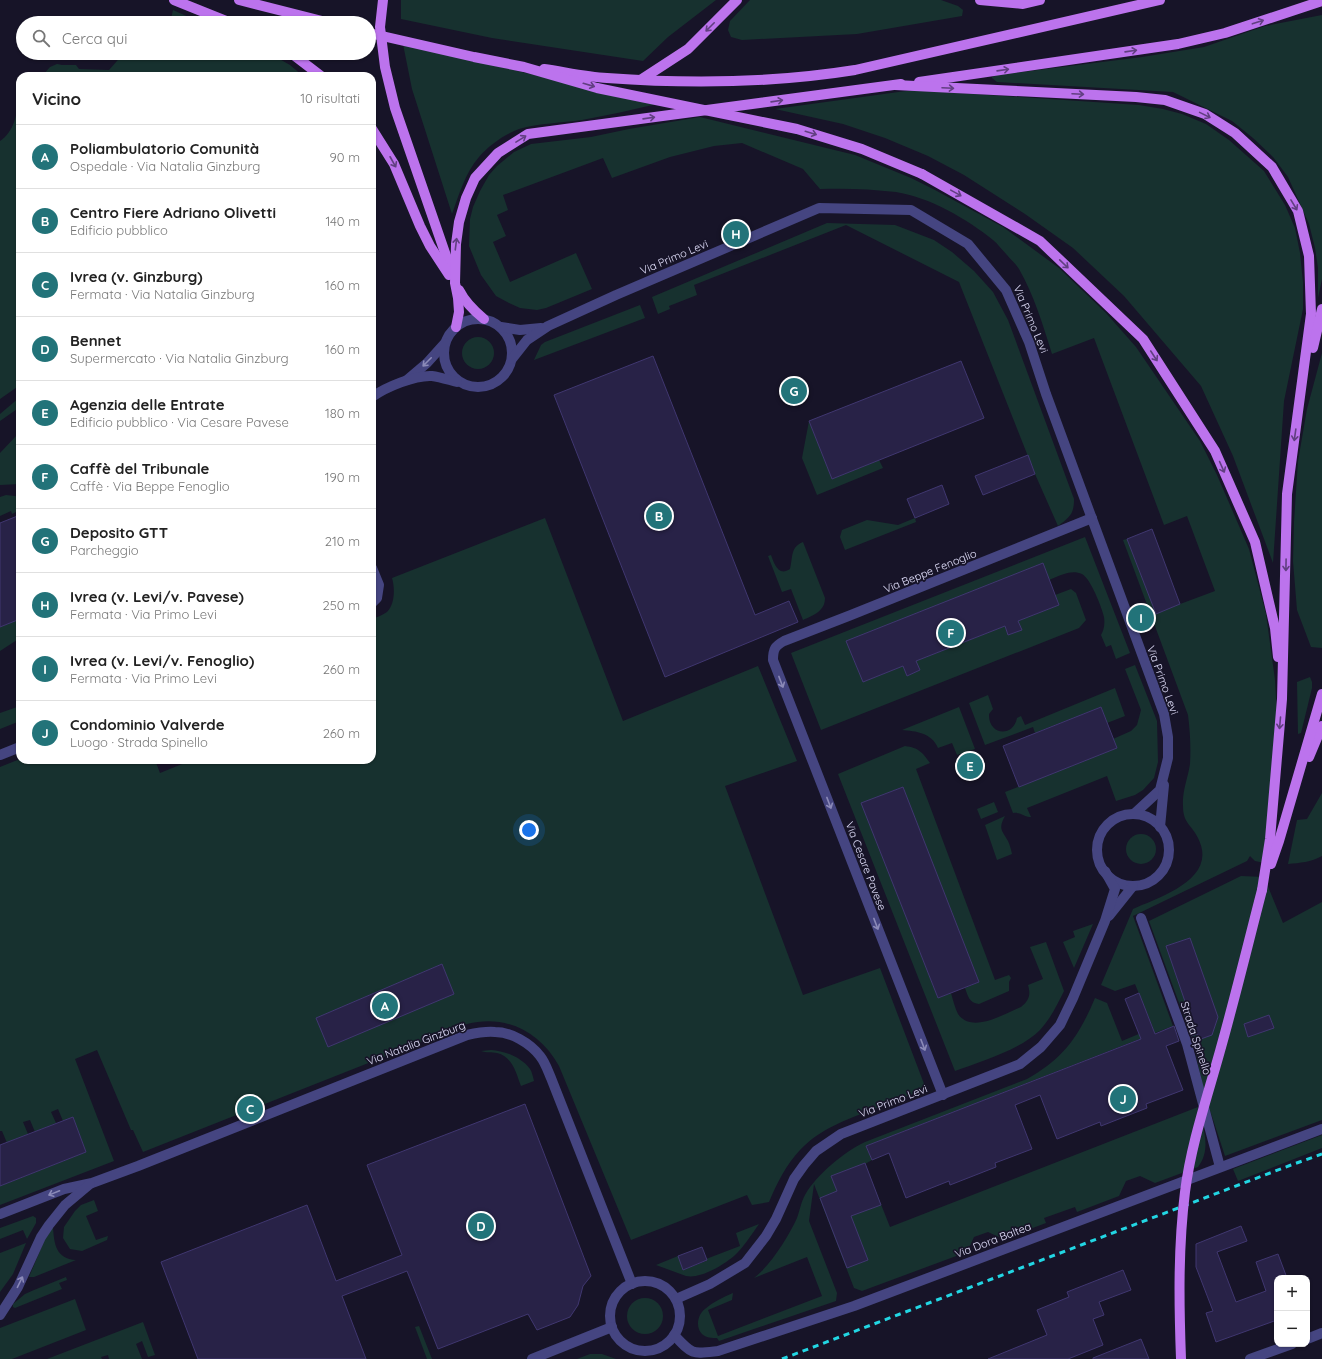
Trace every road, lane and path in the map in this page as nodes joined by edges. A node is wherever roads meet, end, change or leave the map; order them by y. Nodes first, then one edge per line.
1 (174, 0) edge
2 (239, 0) edge
3 (383, 0) edge
4 (737, 0) edge
5 (980, 0) edge
6 (1040, 0) edge
7 (1160, 0) edge
8 (1322, 1) edge
9 (214, 16) edge
10 (302, 16) edge
11 (376, 35) edge
12 (300, 60) edge
13 (524, 67) junction
14 (316, 72) edge
15 (642, 79) junction
16 (895, 85) junction
17 (376, 135) edge
18 (455, 283) junction
19 (1322, 309) edge
20 (484, 319) junction
21 (548, 326) junction
22 (456, 327) junction
23 (501, 327) junction
24 (445, 343) junction
25 (512, 359) junction
26 (407, 380) junction
27 (458, 382) junction
28 (376, 394) edge
29 (1301, 397) junction
30 (1092, 518) junction
31 (376, 578) edge
32 (376, 599) edge
33 (776, 645) joint
34 (1322, 694) edge
35 (1282, 699) junction
36 (1322, 726) edge
37 (16, 749) edge
38 (0, 755) edge
39 (1164, 776) junction
40 (1289, 807) junction
41 (1134, 814) junction
42 (1160, 826) junction
43 (1275, 840) junction
44 (1105, 871) junction
45 (1132, 886) junction
46 (1141, 918) dead end
47 (1105, 921) junction
48 (943, 1095) junction
49 (1322, 1129) edge
50 (1220, 1167) junction
51 (92, 1183) junction
52 (0, 1214) edge
53 (632, 1284) junction
54 (676, 1299) junction
55 (0, 1315) edge
56 (612, 1327) junction
57 (1322, 1333) edge
58 (674, 1335) junction
59 (1310, 1338) edge
60 (1284, 1347) edge
61 (532, 1359) edge
62 (1181, 1359) edge
63 (1250, 1359) edge

1 - 9 main road
2 - 10 main road
3 - 18 main road
4 -> 15 main road
5 - 6 main road
7 - 15 main road
16 -> 8 main road
11 - 13 main road, bridge
12 - 14 main road
13 - 15 main road, bridge
13 -> 35 main road, bridge
18 -> 16 main road
16 -> 29 main road
17 -> 18 main road
18 - 20 main road
18 - 22 main road
19 - 29 main road
20 - 22 street
20 - 23 street
21 - 23 street, Via Primo Levi
21 - 25 street, Via Primo Levi
21 - 30 street, Via Primo Levi
22 - 24 street
23 - 25 street
24 -> 26 street
24 - 27 street
25 - 27 street
26 - 27 street
26 - 28 street
29 -> 35 main road
30 - 33 street, Via Beppe Fenoglio
30 - 39 street, Via Primo Levi
31 - 32 street
33 -> 48 street, Via Cesare Pavese
34 - 40 main road
35 -> 43 main road
36 - 40 main road
37 - 38 street
39 - 41 street, Via Primo Levi
39 - 42 street, Via Primo Levi
40 - 43 main road
41 - 42 street
41 - 44 street
42 - 45 street
43 - 62 main road, bridge
44 - 45 street
44 - 47 street, Via Primo Levi
45 - 47 street, Via Primo Levi
46 - 50 street, Strada Spinello
47 - 48 street, Via Primo Levi
48 - 54 street, Via Primo Levi
49 - 50 street, Via Dora Baltea
50 - 58 street, Via Dora Baltea
51 -> 52 street, Via Natalia Ginzburg
51 - 53 street, Via Natalia Ginzburg
55 -> 51 street, Via Natalia Ginzburg
53 - 54 street
53 - 56 street
54 - 58 street
56 - 58 street
56 - 61 street
57 - 59 street
60 - 63 street

